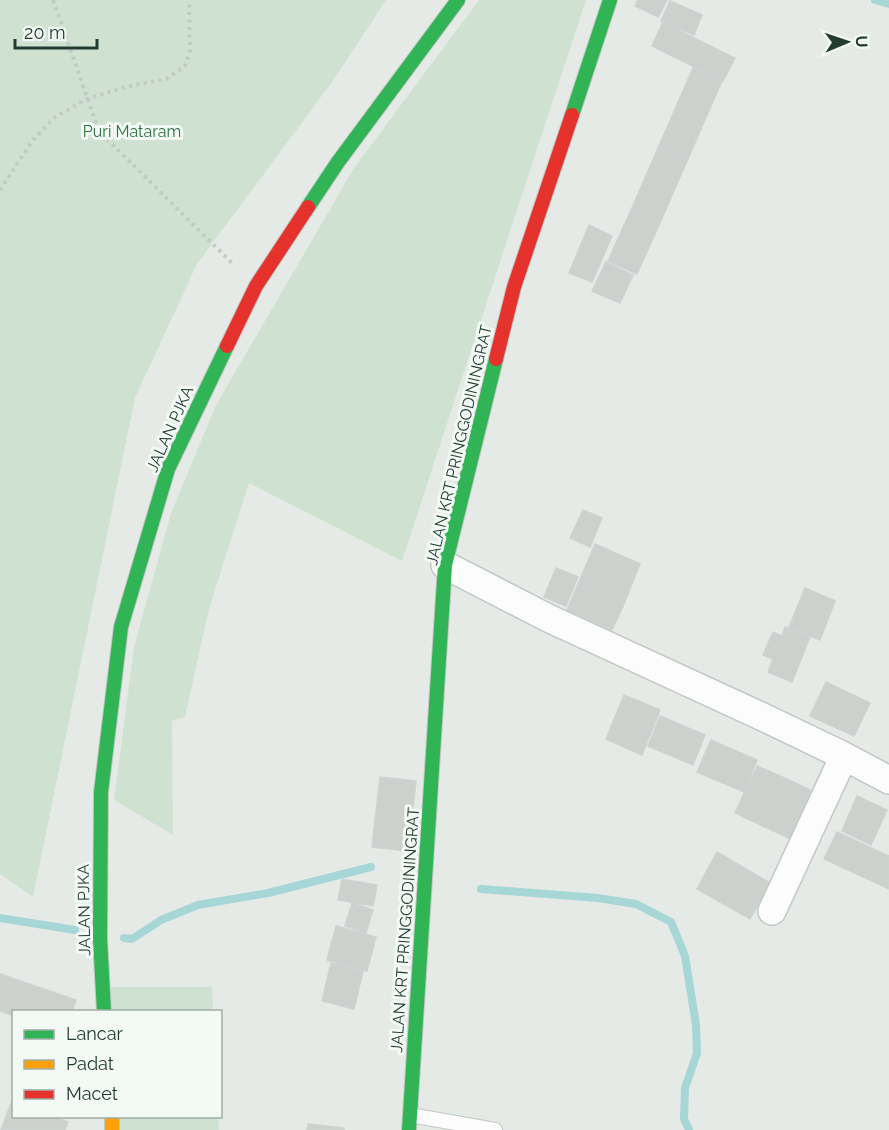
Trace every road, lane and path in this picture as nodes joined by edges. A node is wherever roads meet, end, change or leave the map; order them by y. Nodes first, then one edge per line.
1 (53, 0) edge
2 (189, 0) edge
3 (458, 0) edge
4 (610, 0) edge
5 (87, 99) junction
6 (0, 190) edge
7 (256, 285) junction
8 (445, 565) junction
9 (844, 756) junction
10 (889, 780) edge
11 (772, 911) dead end
12 (104, 1010) edge
13 (410, 1115) junction
14 (466, 1127) edge
15 (409, 1130) edge
16 (495, 1130) edge

1 - 5 path
2 - 5 path
3 - 7 main road, JALAN PJKA
4 - 8 main road, JALAN KRT PRINGGODININGRAT
5 - 6 path
5 - 7 path
7 - 12 main road, JALAN PJKA
8 - 9 street
8 - 13 main road, JALAN KRT PRINGGODININGRAT
9 - 10 street
9 - 11 street
13 - 14 lane
13 - 15 main road, JALAN KRT PRINGGODININGRAT
14 - 16 lane

